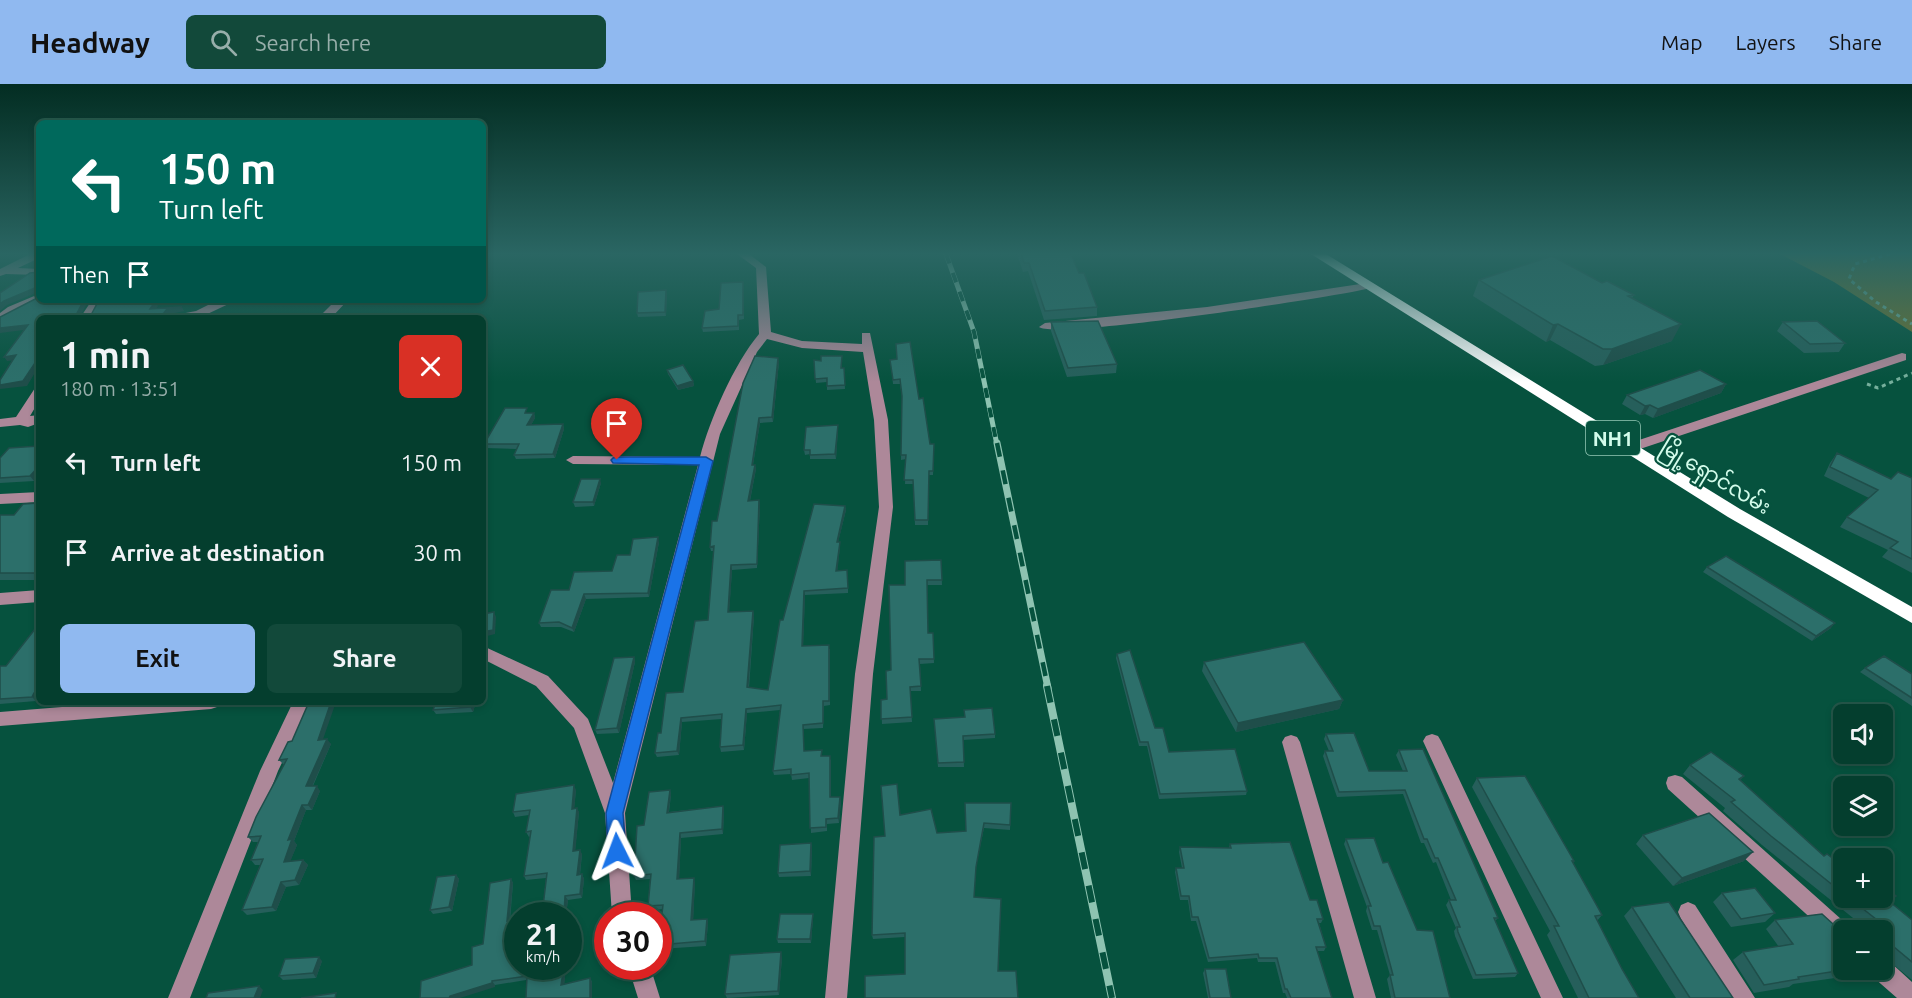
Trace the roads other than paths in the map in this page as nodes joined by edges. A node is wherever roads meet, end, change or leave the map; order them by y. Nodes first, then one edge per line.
1 (763, 297) edge
2 (1302, 297) edge
3 (1384, 297) edge
4 (36, 298) edge
5 (217, 303) edge
6 (340, 303) edge
7 (196, 315) edge
8 (327, 315) edge
9 (0, 318) edge
10 (1045, 327) dead end
11 (765, 334) junction
12 (1902, 357) dead end
13 (36, 397) edge
14 (36, 419) edge
15 (20, 421) junction
16 (0, 423) edge
17 (36, 426) edge
18 (1629, 448) junction
19 (573, 460) dead end
20 (706, 461) junction
21 (36, 497) edge
22 (0, 499) edge
23 (36, 596) edge
24 (0, 599) edge
25 (1912, 616) edge
26 (486, 653) edge
27 (176, 705) edge
28 (301, 705) edge
29 (0, 720) edge
30 (1432, 741) dead end
31 (1291, 742) dead end
32 (1675, 783) dead end
33 (615, 813) junction
34 (621, 902) edge
35 (1688, 912) dead end
36 (1833, 925) edge
37 (643, 980) edge
38 (1893, 980) edge
39 (1912, 997) edge
40 (179, 998) edge
41 (649, 998) edge
42 (836, 998) edge
43 (1365, 998) edge
44 (1552, 998) edge
45 (1744, 998) edge

1 - 11 street
2 - 10 street
3 - 18 highway, မြို့ရှောင်လမ်း / NH1
4 - 9 street
5 - 7 street
6 - 8 street
11 - 20 street
11 - 42 street
12 - 18 street
13 - 15 street
14 - 15 street
15 - 16 street
15 - 17 street
18 - 25 highway, မြို့ရှောင်လမ်း / NH1
19 - 20 street
20 - 33 street
21 - 22 street
23 - 24 street
26 - 33 street
27 - 29 street
28 - 40 street
30 - 44 street
31 - 43 street
32 - 36 street
33 - 34 street
35 - 45 street
37 - 41 street
38 - 39 street

